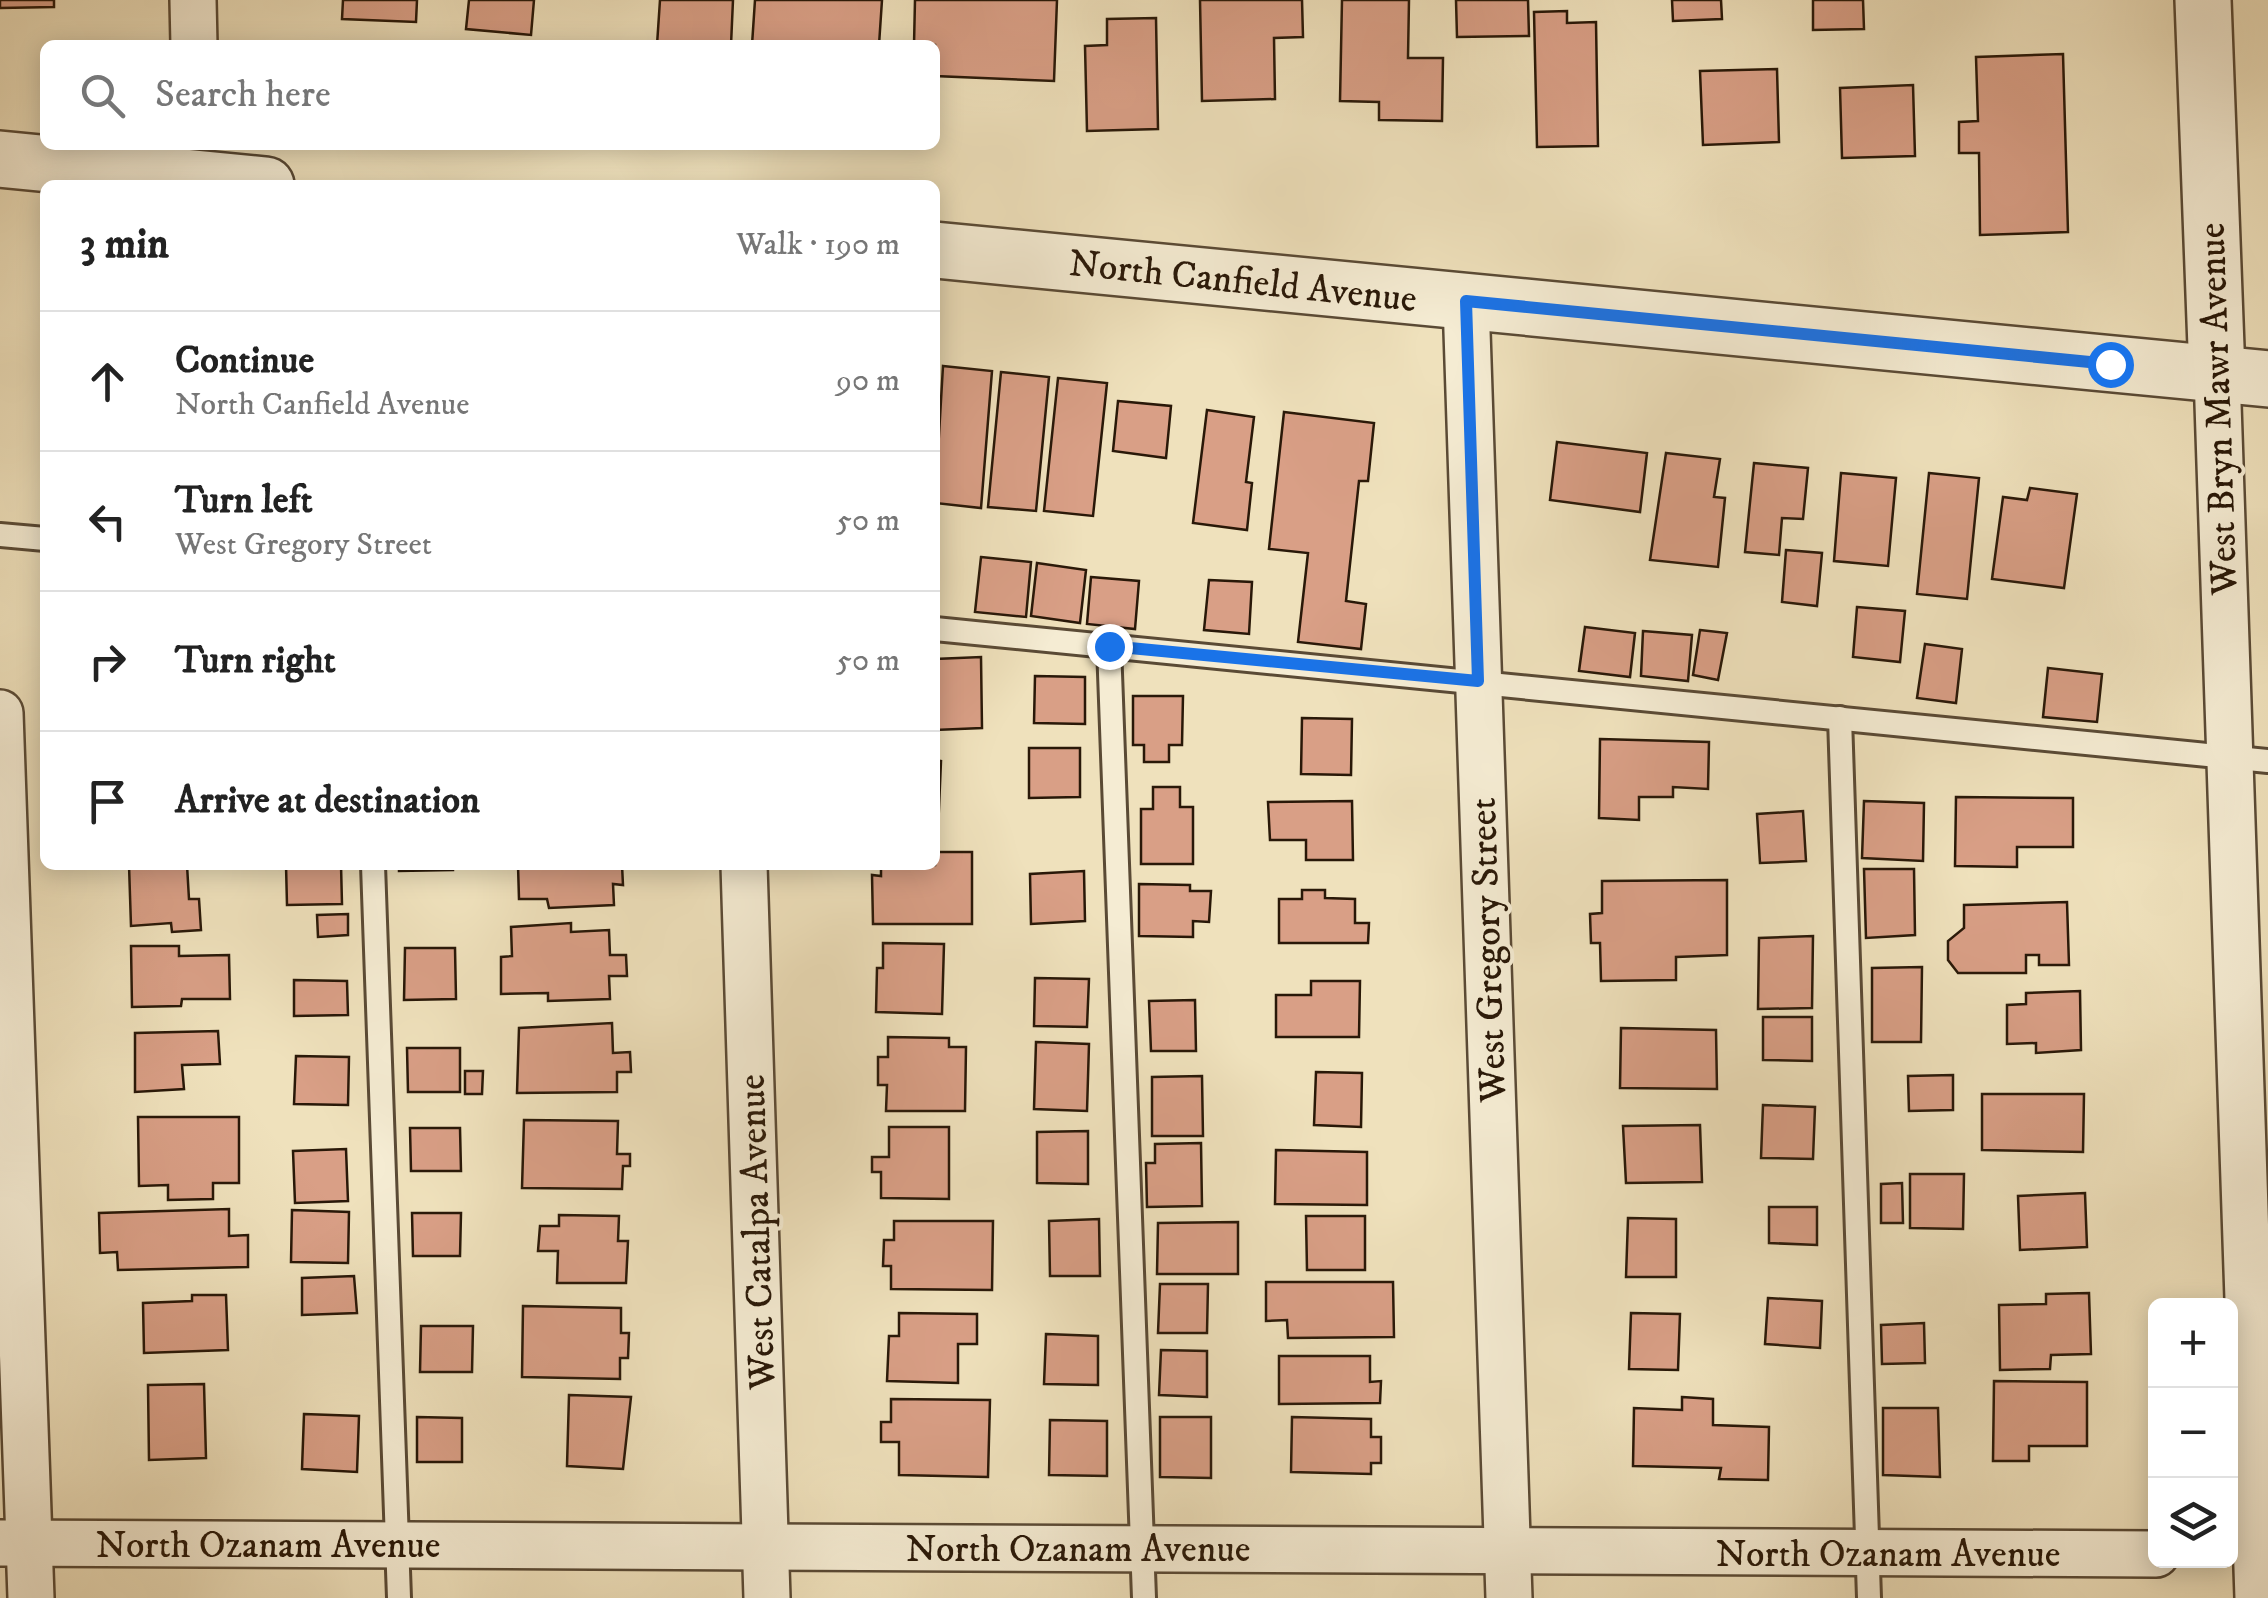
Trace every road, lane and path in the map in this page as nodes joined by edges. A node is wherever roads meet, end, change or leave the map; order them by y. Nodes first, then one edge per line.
1 (193, 0) edge
2 (2203, 0) edge
3 (194, 40) edge
4 (0, 159) edge
5 (196, 162) edge
6 (251, 180) edge
7 (940, 250) edge
8 (1466, 301) junction
9 (2243, 376) edge
10 (0, 534) edge
11 (40, 538) edge
12 (940, 629) edge
13 (1109, 646) junction
14 (1478, 681) junction
15 (0, 713) edge
16 (1840, 718) junction
17 (2248, 759) edge
18 (373, 870) edge
19 (744, 870) edge
20 (14, 1543) edge
21 (397, 1545) junction
22 (765, 1546) junction
23 (1142, 1549) junction
24 (1507, 1551) junction
25 (1868, 1552) junction
26 (2148, 1554) edge
27 (2253, 1565) edge
28 (31, 1598) edge
29 (398, 1598) edge
30 (767, 1598) edge
31 (1144, 1598) edge
32 (1509, 1598) edge
33 (1870, 1598) edge

1 - 3 street
2 - 9 street, West Bryn Mawr Avenue
4 - 5 street
5 - 6 street
7 - 8 street, North Canfield Avenue
8 - 9 street, North Canfield Avenue
8 - 14 street, West Gregory Street
9 - 17 street, West Bryn Mawr Avenue
10 - 11 lane
12 - 13 lane
13 - 14 lane
13 - 23 lane
14 - 16 lane
14 - 24 street, West Gregory Street
15 - 20 street
16 - 17 lane
16 - 25 lane
17 - 27 street, West Bryn Mawr Avenue
18 - 21 lane
19 - 22 street, West Catalpa Avenue
20 - 21 street, North Ozanam Avenue
20 - 28 street
21 - 22 street, North Ozanam Avenue
21 - 29 lane
22 - 23 street, North Ozanam Avenue
22 - 30 street, West Catalpa Avenue
23 - 24 street, North Ozanam Avenue
23 - 31 lane
24 - 25 street, North Ozanam Avenue
24 - 32 street, West Gregory Street
25 - 26 street, North Ozanam Avenue
25 - 33 lane

